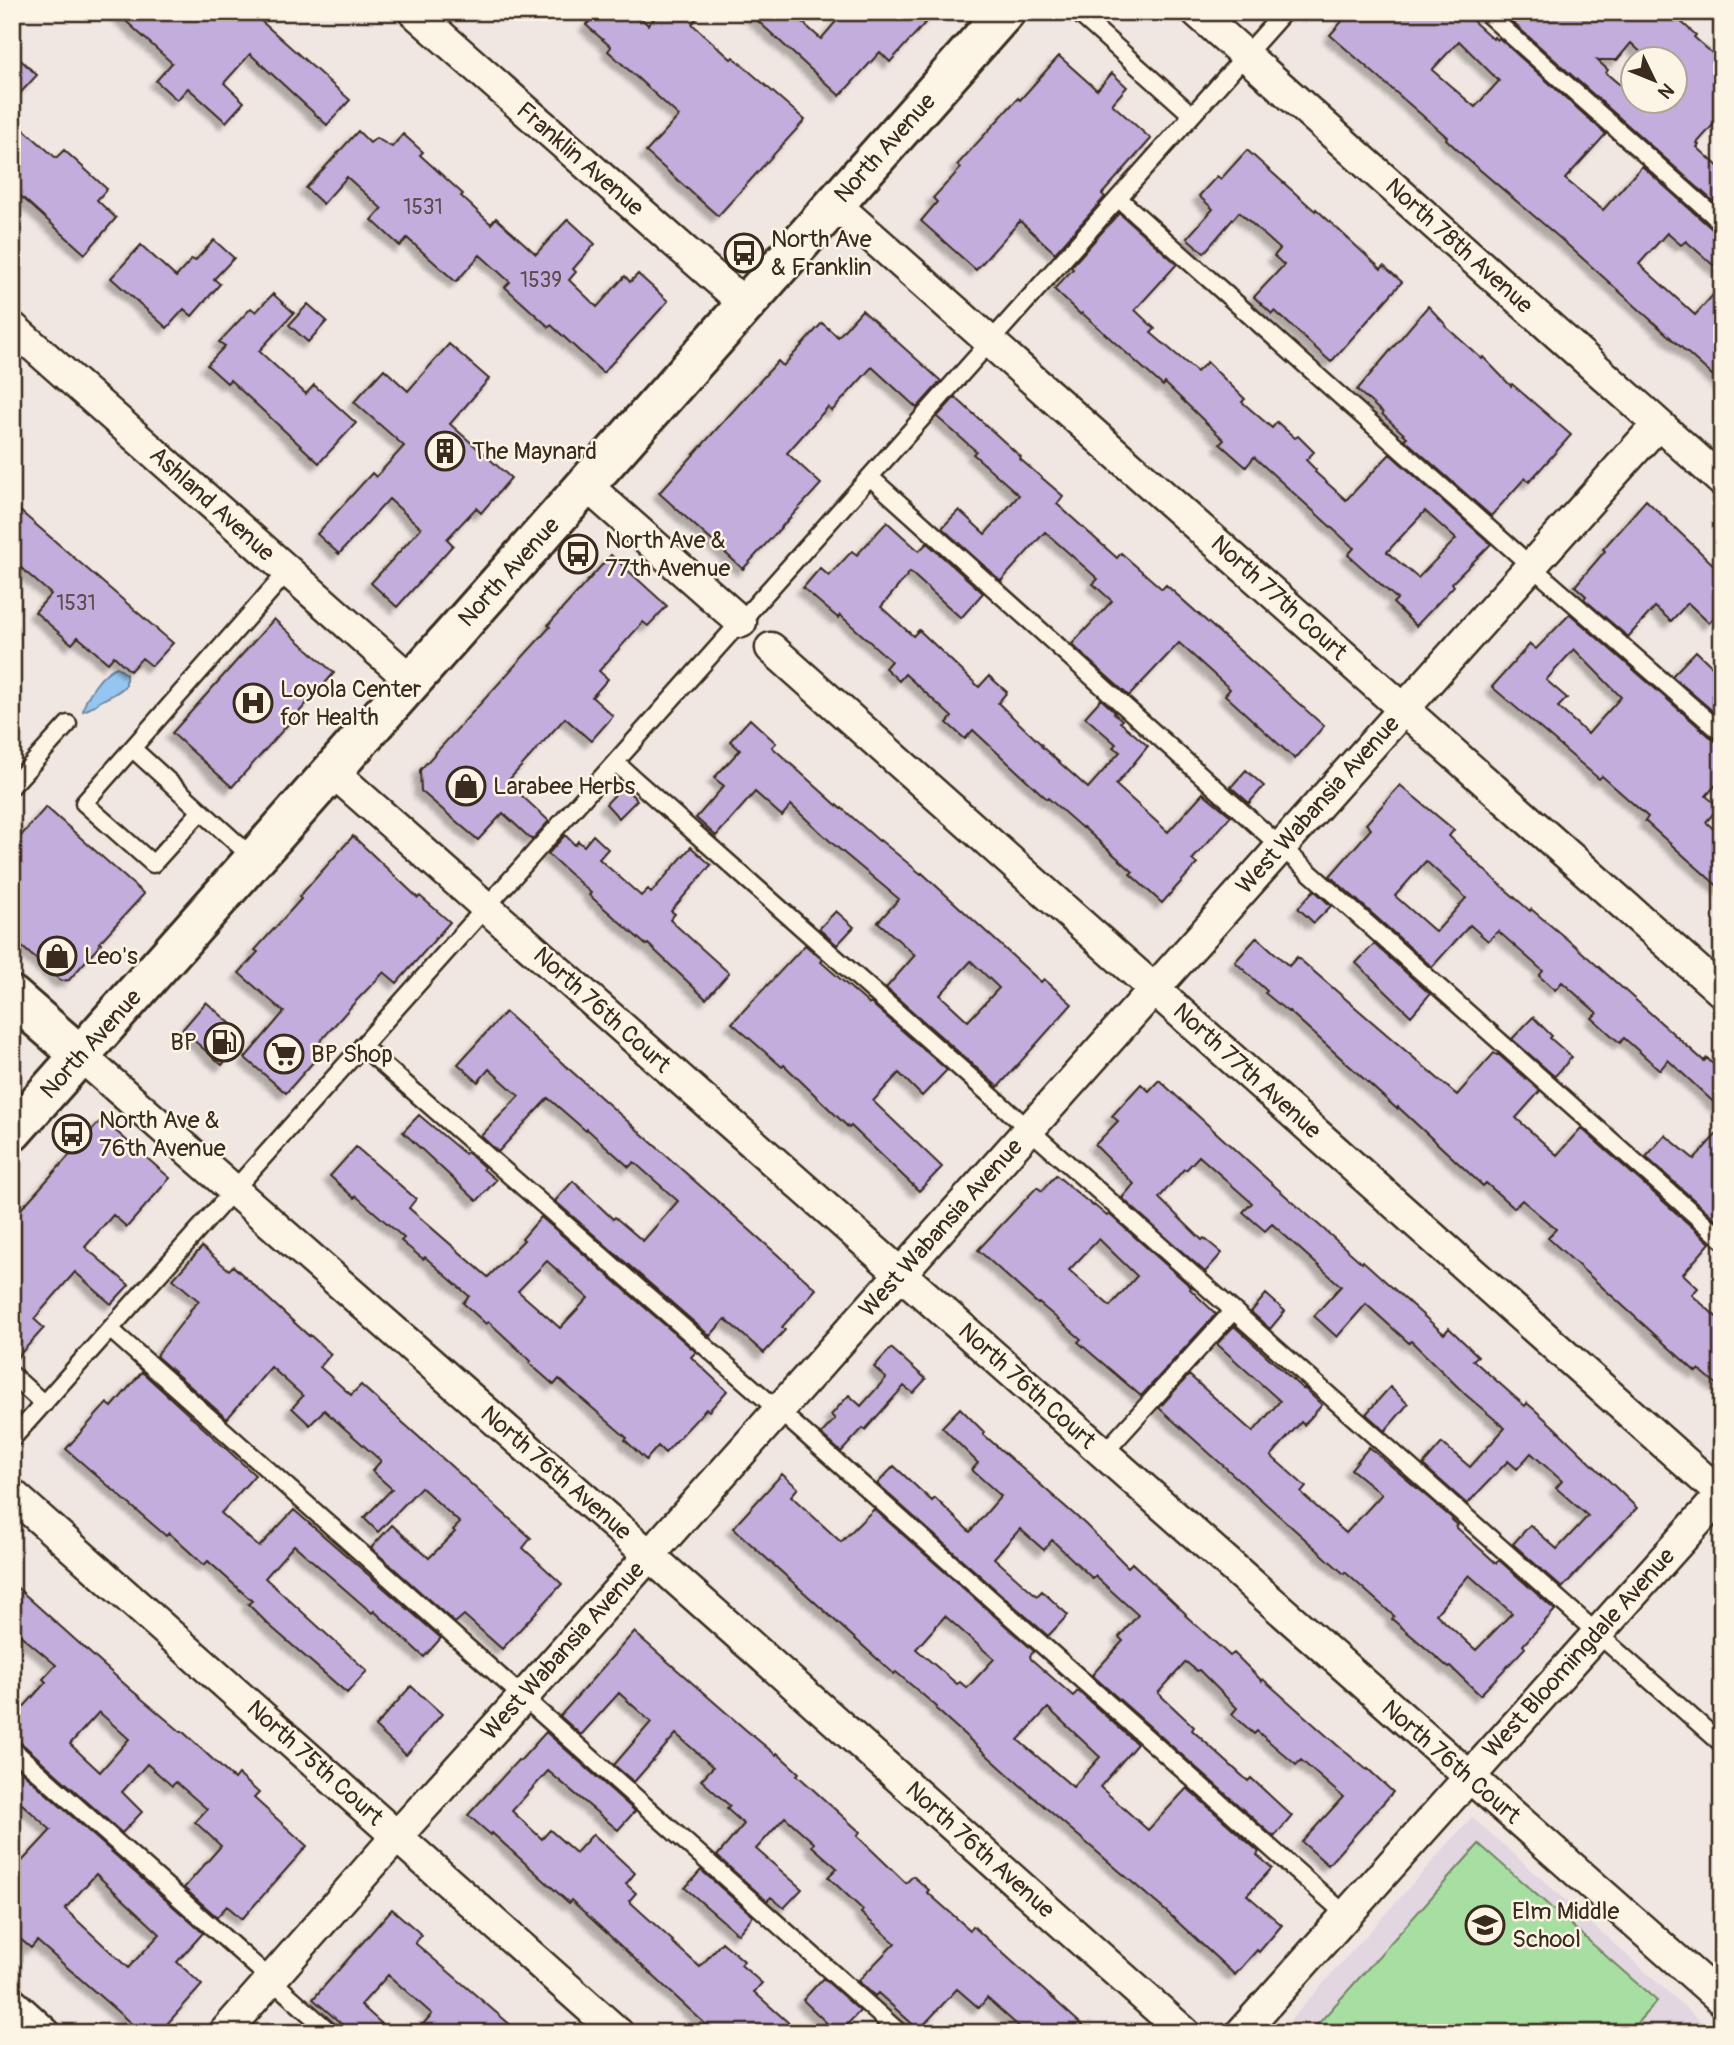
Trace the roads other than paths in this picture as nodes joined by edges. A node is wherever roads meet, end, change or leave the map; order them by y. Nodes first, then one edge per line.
1 (414, 12) edge
2 (1005, 12) edge
3 (1077, 12) edge
4 (1197, 12) edge
5 (1485, 12) edge
6 (1279, 14) edge
7 (1245, 55) junction
8 (1192, 115) junction
9 (1118, 198) junction
10 (835, 204) junction
11 (1722, 223) edge
12 (746, 305) junction
13 (12, 327) edge
14 (990, 342) junction
15 (1658, 424) junction
16 (870, 477) junction
17 (1722, 481) edge
18 (586, 485) junction
19 (1531, 566) junction
20 (288, 571) junction
21 (741, 622) junction
22 (771, 648) dead end
23 (412, 681) junction
24 (1404, 709) junction
25 (68, 724) dead end
26 (1722, 733) edge
27 (133, 749) junction
28 (616, 763) junction
29 (332, 771) junction
30 (12, 786) edge
31 (201, 811) junction
32 (1281, 847) junction
33 (254, 859) junction
34 (487, 908) junction
35 (1154, 989) junction
36 (1722, 992) edge
37 (12, 996) edge
38 (363, 1046) junction
39 (81, 1056) junction
40 (1029, 1129) junction
41 (12, 1132) edge
42 (234, 1191) junction
43 (1722, 1239) edge
44 (900, 1274) junction
45 (1233, 1311) junction
46 (111, 1330) junction
47 (12, 1375) edge
48 (44, 1404) junction
49 (778, 1411) junction
50 (12, 1439) edge
51 (1104, 1454) junction
52 (12, 1494) edge
53 (1722, 1494) edge
54 (649, 1555) junction
55 (1597, 1633) junction
56 (523, 1697) junction
57 (1722, 1744) edge
58 (12, 1749) edge
59 (1469, 1777) junction
60 (397, 1836) junction
61 (1346, 1915) junction
62 (271, 1979) junction
63 (1722, 2000) edge
64 (12, 2003) edge
65 (45, 2033) edge
66 (224, 2033) edge
67 (331, 2033) edge
68 (618, 2033) edge
69 (900, 2033) edge
70 (1185, 2033) edge
71 (1241, 2033) edge

1 - 12 street, Franklin Avenue
2 - 10 main road, North Avenue
3 - 8 lane
4 - 7 street, North 78th Avenue
5 - 11 lane
6 - 7 lane
7 - 8 lane
7 - 15 street, North 78th Avenue
8 - 9 lane
9 - 14 lane
9 - 19 lane
10 - 12 main road, North Avenue
10 - 14 street, North 77th Court
12 - 18 main road, North Avenue
13 - 20 street, Ashland Avenue
14 - 16 lane
14 - 24 street, North 77th Court
15 - 17 street, North 78th Avenue
15 - 19 street, West Wabansia Avenue
16 - 21 lane
16 - 32 lane
18 - 21 street
18 - 23 main road, North Avenue
19 - 24 street, West Wabansia Avenue
19 - 26 lane
20 - 23 street, Ashland Avenue
20 - 27 lane
21 - 28 lane
22 - 35 street, North 77th Avenue
23 - 29 main road, North Avenue
24 - 32 street, West Wabansia Avenue
24 - 36 street, North 77th Court
25 - 30 lane
27 - 31 lane
27 - 31 lane
28 - 34 lane
28 - 40 lane
29 - 33 main road, North Avenue
29 - 34 street, North 76th Court
31 - 33 lane
32 - 35 street, West Wabansia Avenue
32 - 43 lane
33 - 39 main road, North Avenue
34 - 38 lane
34 - 44 street, North 76th Court
35 - 40 street, West Wabansia Avenue
35 - 53 street, North 77th Avenue
37 - 39 main road
38 - 42 lane
38 - 49 lane
39 - 41 main road, North Avenue
39 - 42 street, North 76th Avenue
40 - 44 street, West Wabansia Avenue
40 - 45 lane
42 - 46 lane
42 - 54 street, North 76th Avenue
44 - 49 street, West Wabansia Avenue
44 - 51 street, North 76th Court
45 - 51 lane
45 - 55 lane
46 - 48 lane
46 - 56 lane
47 - 48 lane
48 - 50 lane
49 - 54 street, West Wabansia Avenue
49 - 61 lane
51 - 59 street, North 76th Court
52 - 60 street, North 75th Court
53 - 55 street, West Bloomingdale Avenue
54 - 56 street, West Wabansia Avenue
54 - 70 street, North 76th Avenue
55 - 57 lane
55 - 59 street, West Bloomingdale Avenue
56 - 60 street, West Wabansia Avenue
56 - 69 lane
58 - 62 lane
59 - 61 street, West Bloomingdale Avenue
59 - 63 street, North 76th Court
60 - 62 street, West Wabansia Avenue
60 - 68 street, North 75th Court
61 - 71 street, West Bloomingdale Avenue
62 - 66 street, West Wabansia Avenue
62 - 67 lane
64 - 65 street

